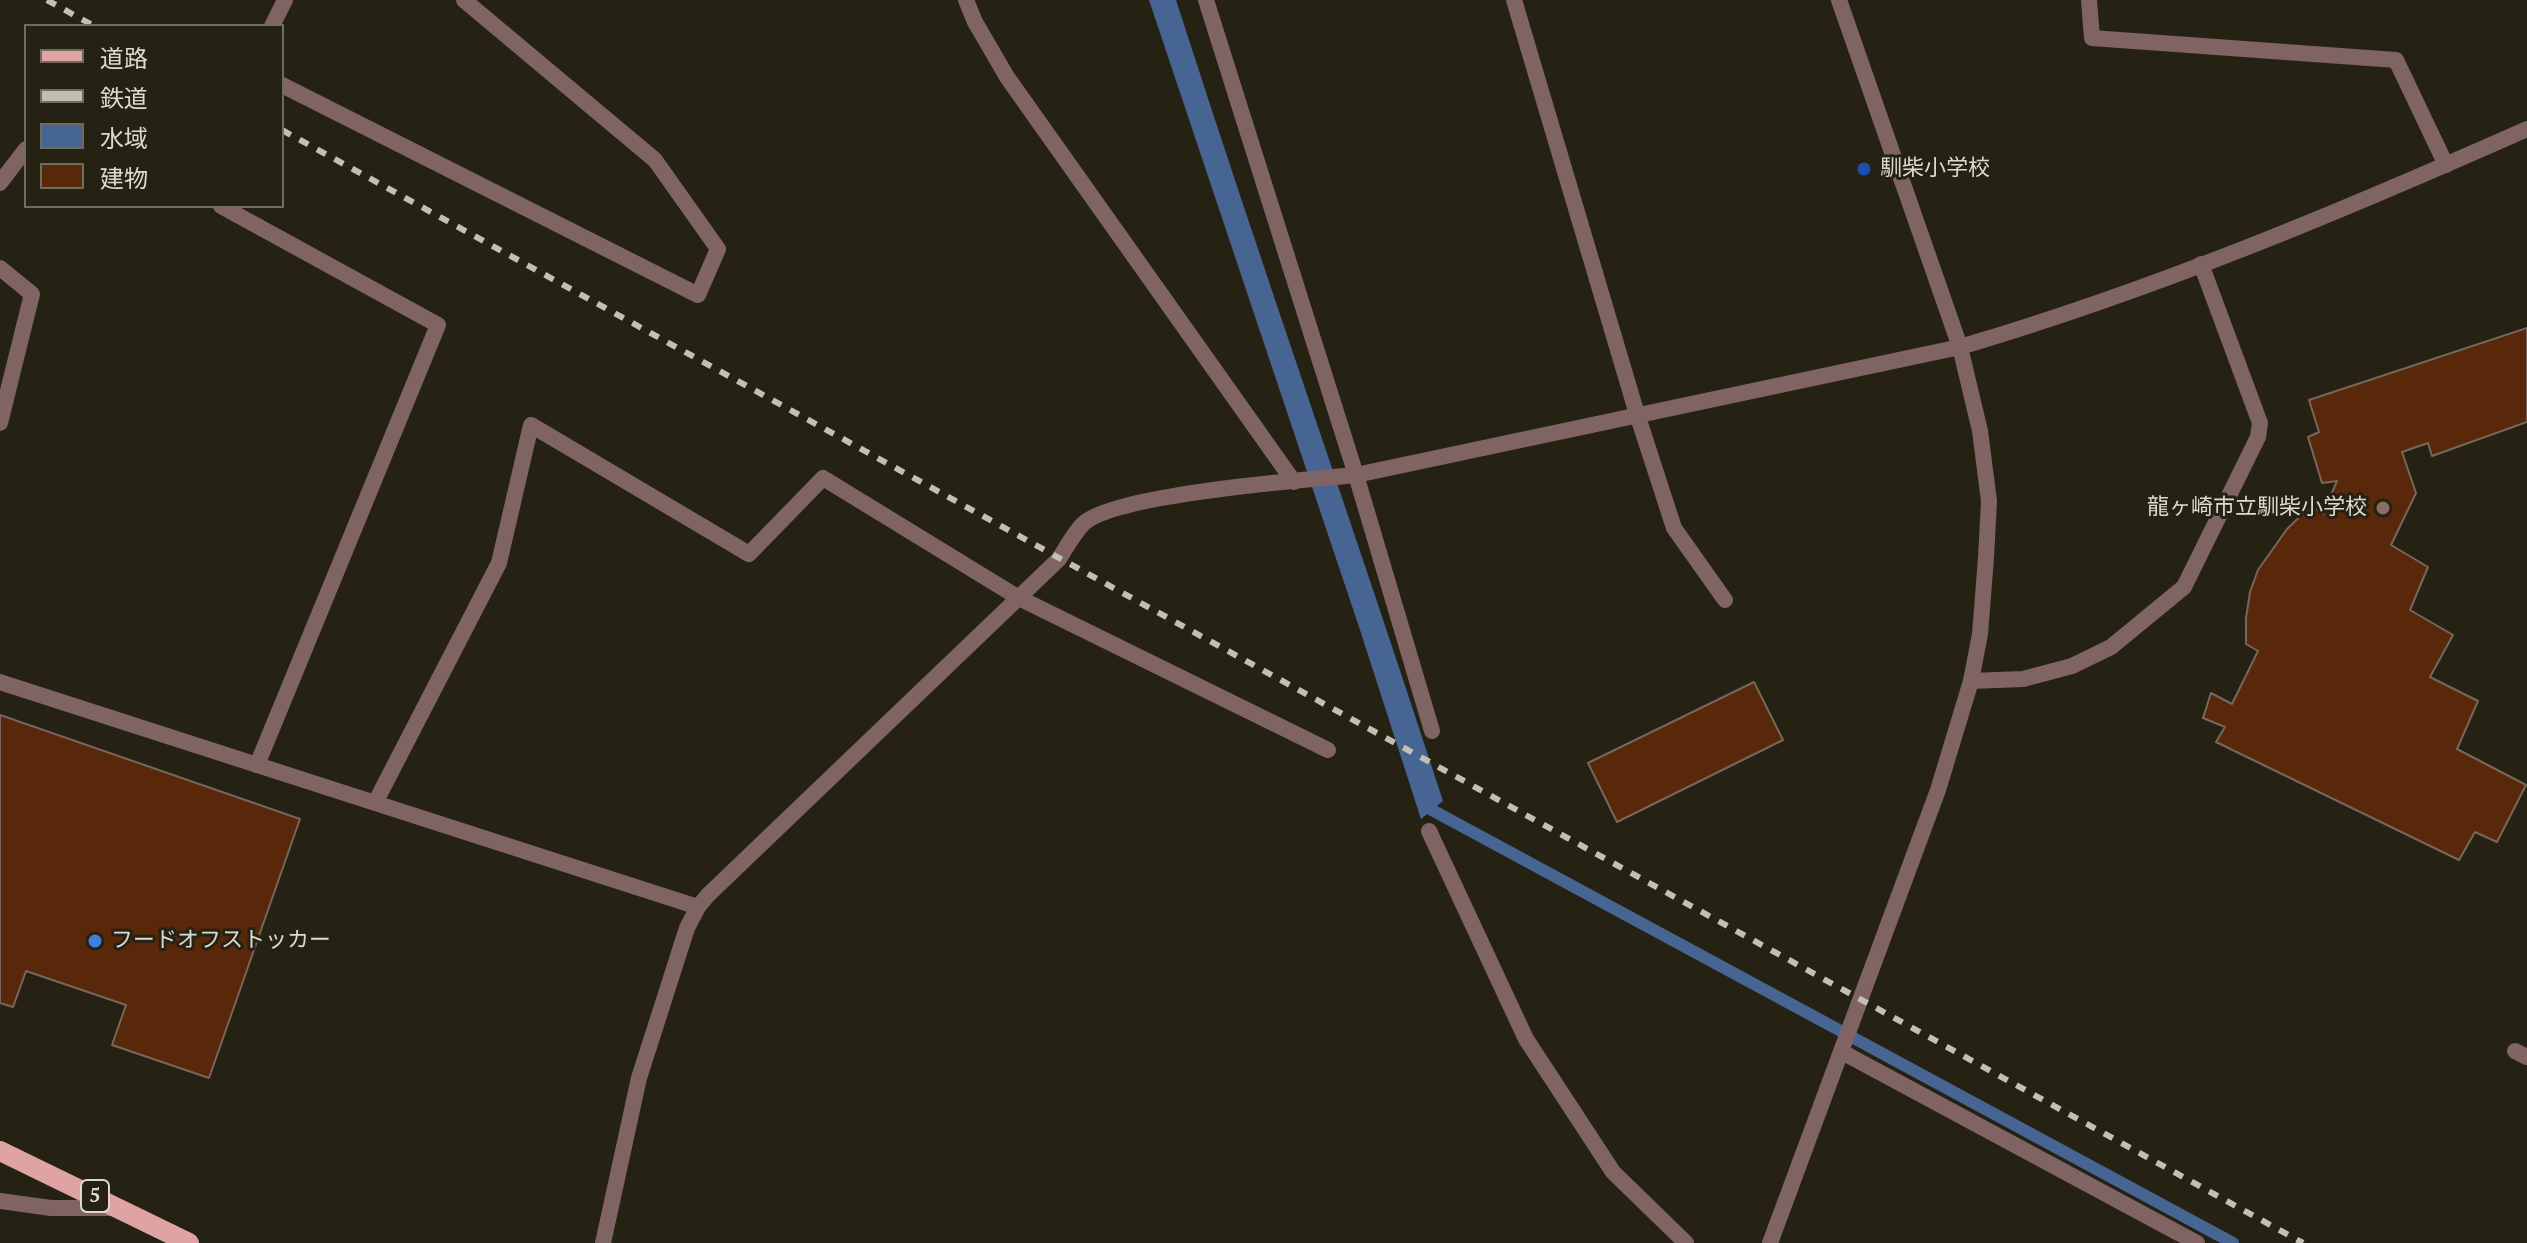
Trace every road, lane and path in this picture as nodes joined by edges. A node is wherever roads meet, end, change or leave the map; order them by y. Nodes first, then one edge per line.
1 (285, 0) edge
2 (464, 0) edge
3 (966, 0) edge
4 (1514, 0) edge
5 (1839, 0) edge
6 (2089, 0) edge
7 (1210, 1) edge
8 (273, 24) edge
9 (284, 86) edge
10 (2527, 129) edge
11 (24, 152) edge
12 (2446, 165) junction
13 (0, 183) edge
14 (225, 208) edge
15 (2201, 264) junction
16 (0, 268) edge
17 (1960, 347) junction
18 (1637, 414) junction
19 (0, 423) edge
20 (1353, 475) junction
21 (1294, 482) junction
22 (1019, 598) junction
23 (1725, 600) dead end
24 (1971, 681) junction
25 (0, 682) edge
26 (1432, 731) dead end
27 (1328, 750) dead end
28 (257, 765) junction
29 (375, 803) junction
30 (1429, 831) dead end
31 (698, 907) junction
32 (1843, 1048) junction
33 (0, 1151) edge
34 (0, 1201) edge
35 (118, 1208) junction
36 (189, 1243) edge
37 (603, 1243) edge
38 (1686, 1243) edge
39 (1770, 1243) edge
40 (2197, 1243) edge

1 - 8 street
2 - 9 street
3 - 21 street
4 - 18 street
5 - 17 street
6 - 12 street
7 - 20 street
10 - 12 street
11 - 13 street
12 - 15 street
14 - 28 street
15 - 17 street
15 - 24 street
16 - 19 street
17 - 18 street
17 - 24 street
18 - 20 street
18 - 23 street
20 - 21 street
20 - 26 street
21 - 22 street
22 - 27 street
22 - 29 street
22 - 31 street
24 - 32 street
25 - 28 street
28 - 29 street
29 - 31 street
30 - 38 street
31 - 37 street
32 - 39 street
32 - 40 street
33 - 35 main road, 5
34 - 35 street
35 - 36 main road, 5

